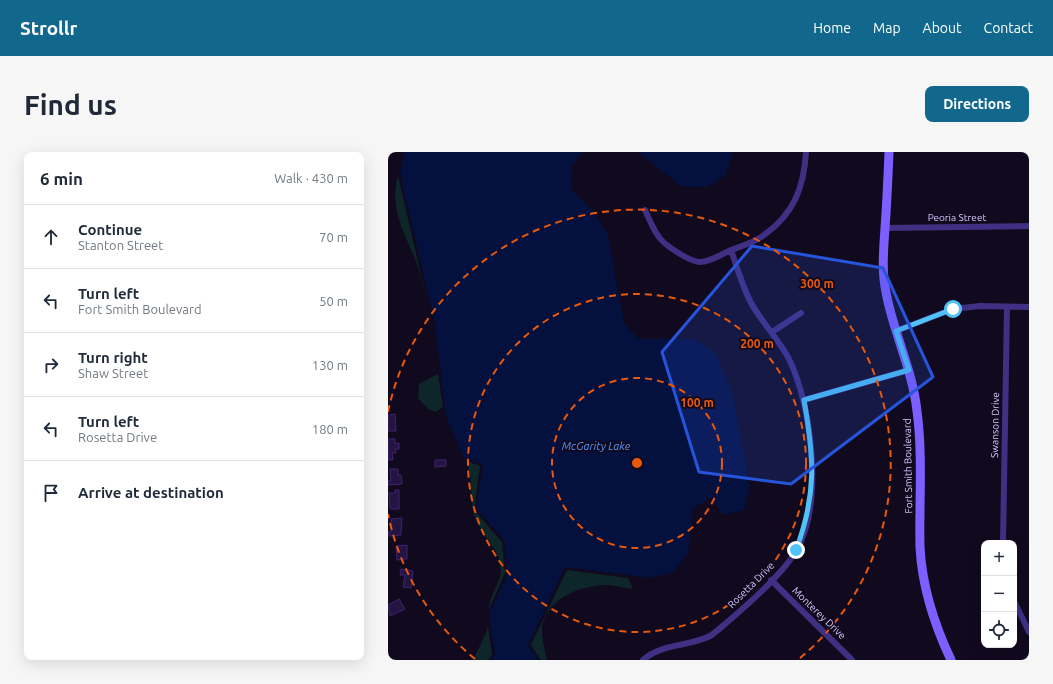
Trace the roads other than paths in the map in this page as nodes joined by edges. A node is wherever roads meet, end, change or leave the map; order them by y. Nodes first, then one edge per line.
1 (806, 152) edge
2 (889, 152) edge
3 (645, 210) dead end
4 (1029, 226) edge
5 (885, 228) junction
6 (731, 250) junction
7 (699, 262) junction
8 (700, 269) dead end
9 (1007, 307) junction
10 (1029, 307) edge
11 (801, 313) dead end
12 (896, 331) junction
13 (772, 332) junction
14 (909, 370) junction
15 (804, 400) junction
16 (1003, 540) edge
17 (771, 580) junction
18 (1017, 607) edge
19 (1029, 632) edge
20 (643, 660) edge
21 (852, 660) edge
22 (951, 660) edge

1 - 6 street
2 - 5 street, Fort Smith Boulevard
3 - 7 street
4 - 5 street, Peoria Street
5 - 12 street, Fort Smith Boulevard
6 - 7 street
6 - 13 street, Rosetta Drive
7 - 8 street
9 - 10 street
9 - 12 street
9 - 16 street, Swanson Drive
11 - 13 street
12 - 14 street, Fort Smith Boulevard
13 - 15 street, Rosetta Drive
14 - 15 street
14 - 22 street, Fort Smith Boulevard
15 - 17 street, Rosetta Drive
17 - 20 street, Rosetta Drive
17 - 21 street, Monterey Drive
18 - 19 street

